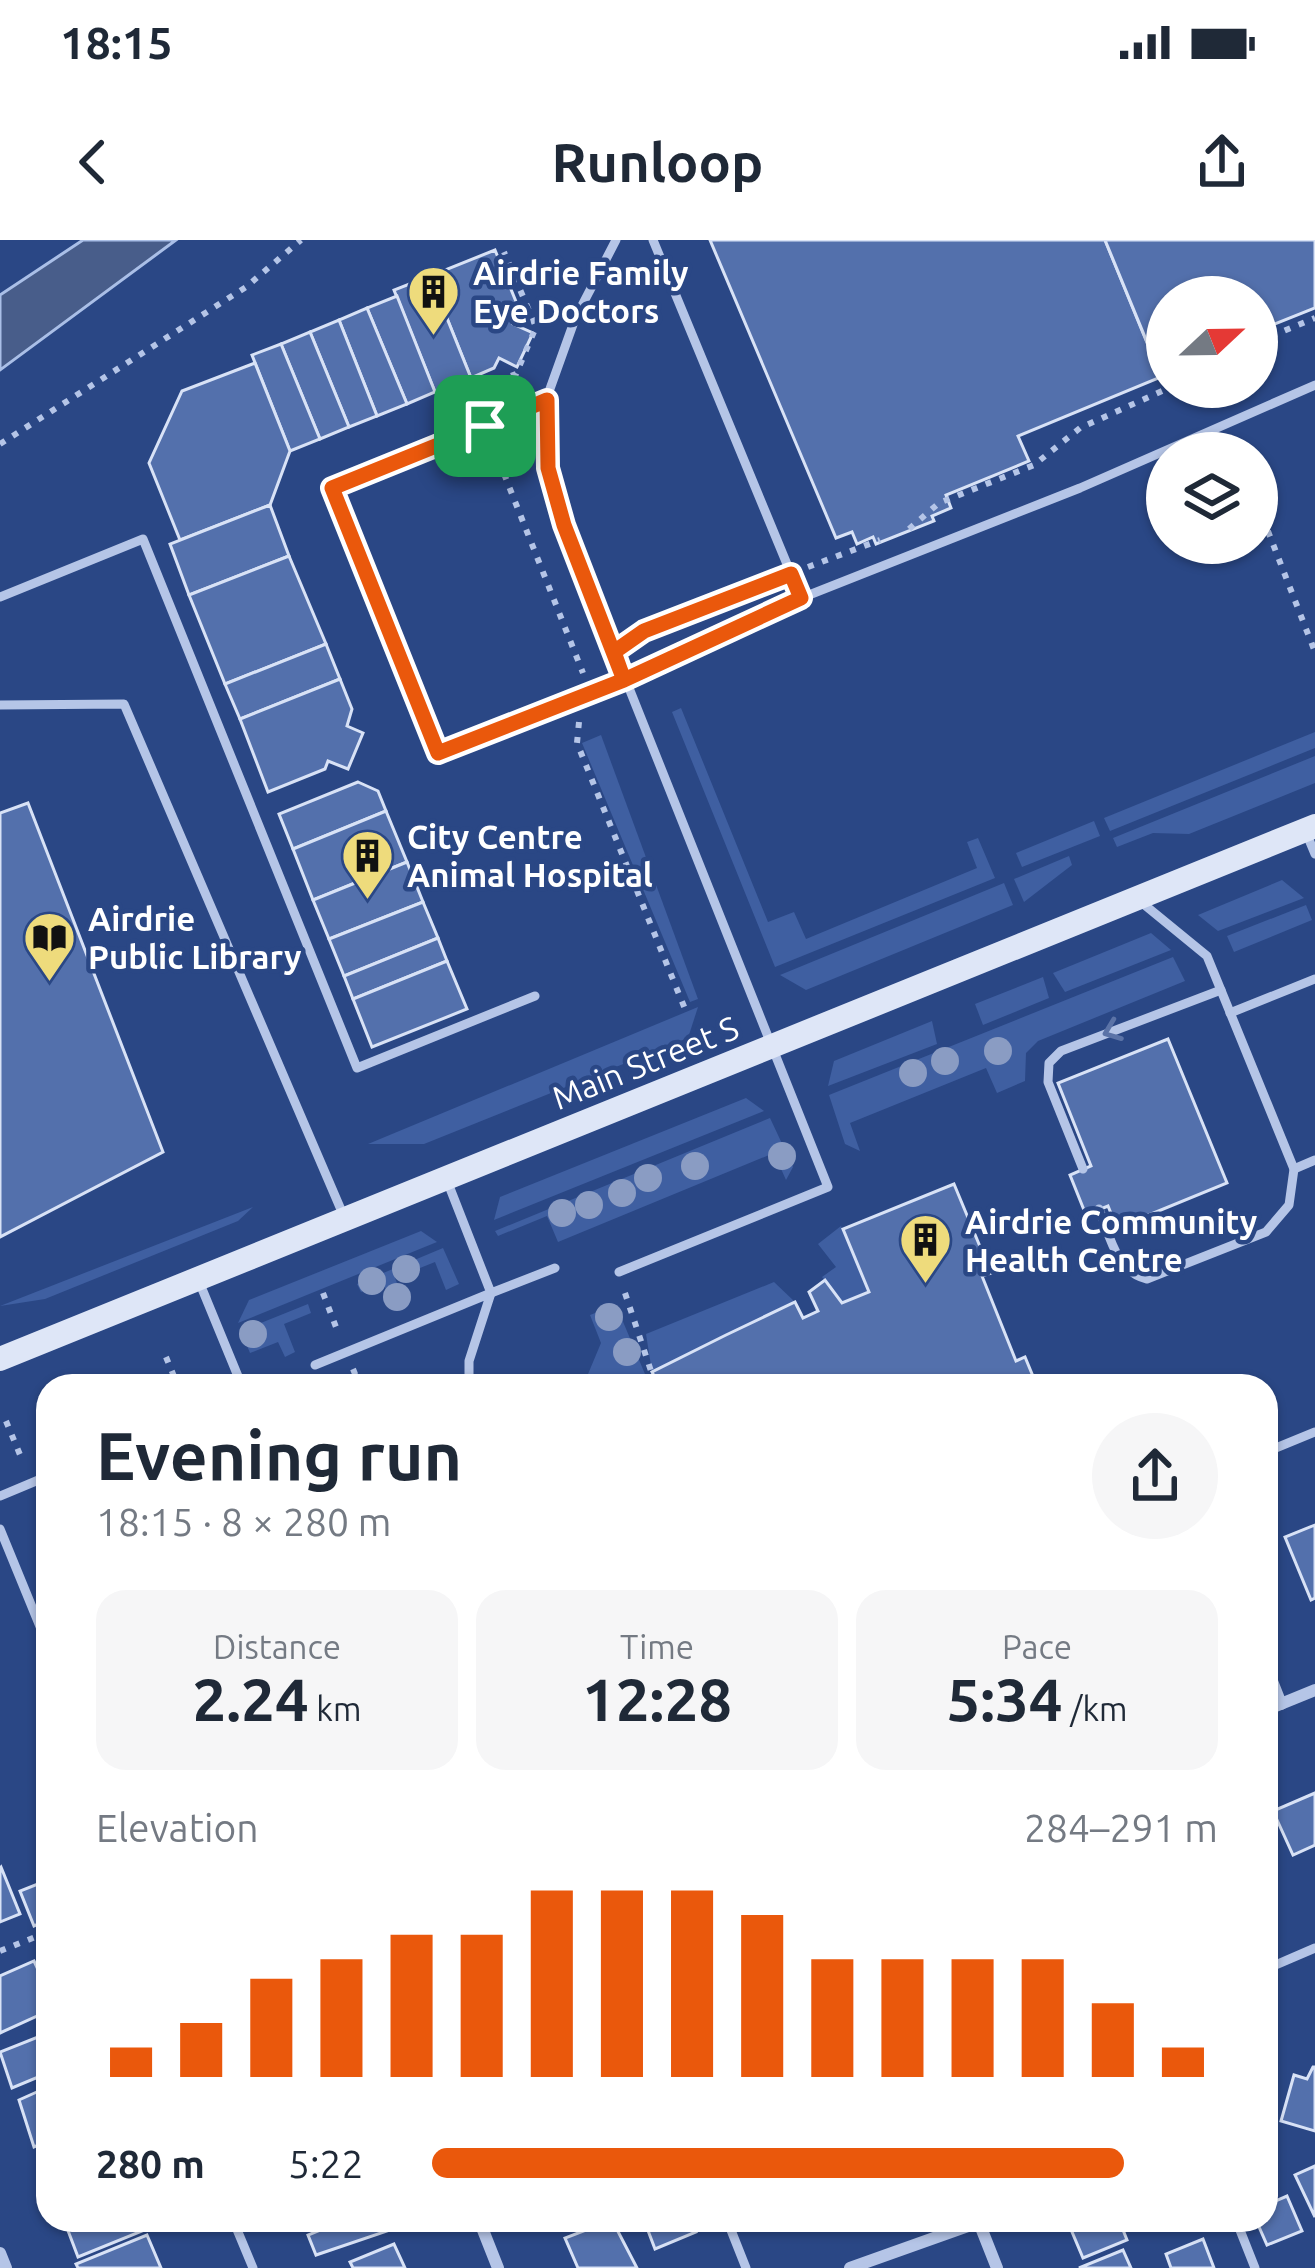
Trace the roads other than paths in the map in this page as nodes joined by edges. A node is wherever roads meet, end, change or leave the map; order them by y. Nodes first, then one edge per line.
1 (616, 240) edge
2 (653, 240) edge
3 (1315, 385) edge
4 (547, 400) junction
5 (0, 597) edge
6 (801, 598) junction
7 (624, 680) junction
8 (0, 705) edge
9 (1312, 837) edge
10 (1136, 899) junction
11 (1315, 979) edge
12 (1221, 990) junction
13 (536, 996) dead end
14 (1230, 1012) junction
15 (770, 1047) junction
16 (1315, 1160) edge
17 (1083, 1169) dead end
18 (1294, 1169) junction
19 (446, 1178) junction
20 (1099, 1210) dead end
21 (345, 1219) junction
22 (555, 1268) dead end
23 (619, 1272) road end
24 (198, 1279) junction
25 (491, 1294) junction
26 (0, 1359) edge
27 (315, 1365) dead end
28 (237, 1374) edge
29 (469, 1374) edge
30 (1315, 1432) edge
31 (1278, 1447) edge
32 (36, 1481) edge
33 (0, 1496) edge
34 (0, 1529) edge
35 (36, 1617) edge
36 (1315, 1690) edge
37 (1278, 1696) edge
38 (1281, 1704) junction
39 (1278, 1705) edge
40 (1315, 1948) edge
41 (1278, 1964) edge
42 (238, 2232) edge
43 (484, 2232) edge
44 (732, 2232) edge
45 (948, 2232) edge
46 (982, 2232) edge
47 (1241, 2232) edge
48 (0, 2253) edge
49 (6, 2268) edge
50 (253, 2268) edge
51 (499, 2268) edge
52 (746, 2268) edge
53 (850, 2268) edge
54 (997, 2268) edge
55 (1255, 2268) edge

1 - 4 lane
2 - 6 lane
3 - 6 lane
4 - 7 lane
4 - 7 lane
5 - 13 lane
6 - 7 lane
7 - 15 lane
8 - 21 lane
9 - 10 main road, Main Street S
10 - 12 lane
10 - 15 main road, Main Street S
11 - 14 lane
12 - 14 lane
12 -> 17 lane
14 - 18 lane
15 - 19 main road, Main Street S
15 - 23 lane
16 - 18 lane
18 - 20 lane
19 - 21 main road, Main Street S
19 - 25 lane
21 - 24 main road, Main Street S
22 - 25 lane
24 - 26 main road, Main Street S
24 - 28 lane
25 - 27 lane
25 - 29 lane
30 - 31 lane
32 - 33 lane
34 - 35 lane
36 - 38 street
37 - 38 street
38 - 39 street
40 - 41 lane
42 - 50 lane
43 - 51 street
44 - 52 lane
45 - 53 street
46 - 54 street
47 - 55 lane
48 - 49 street

